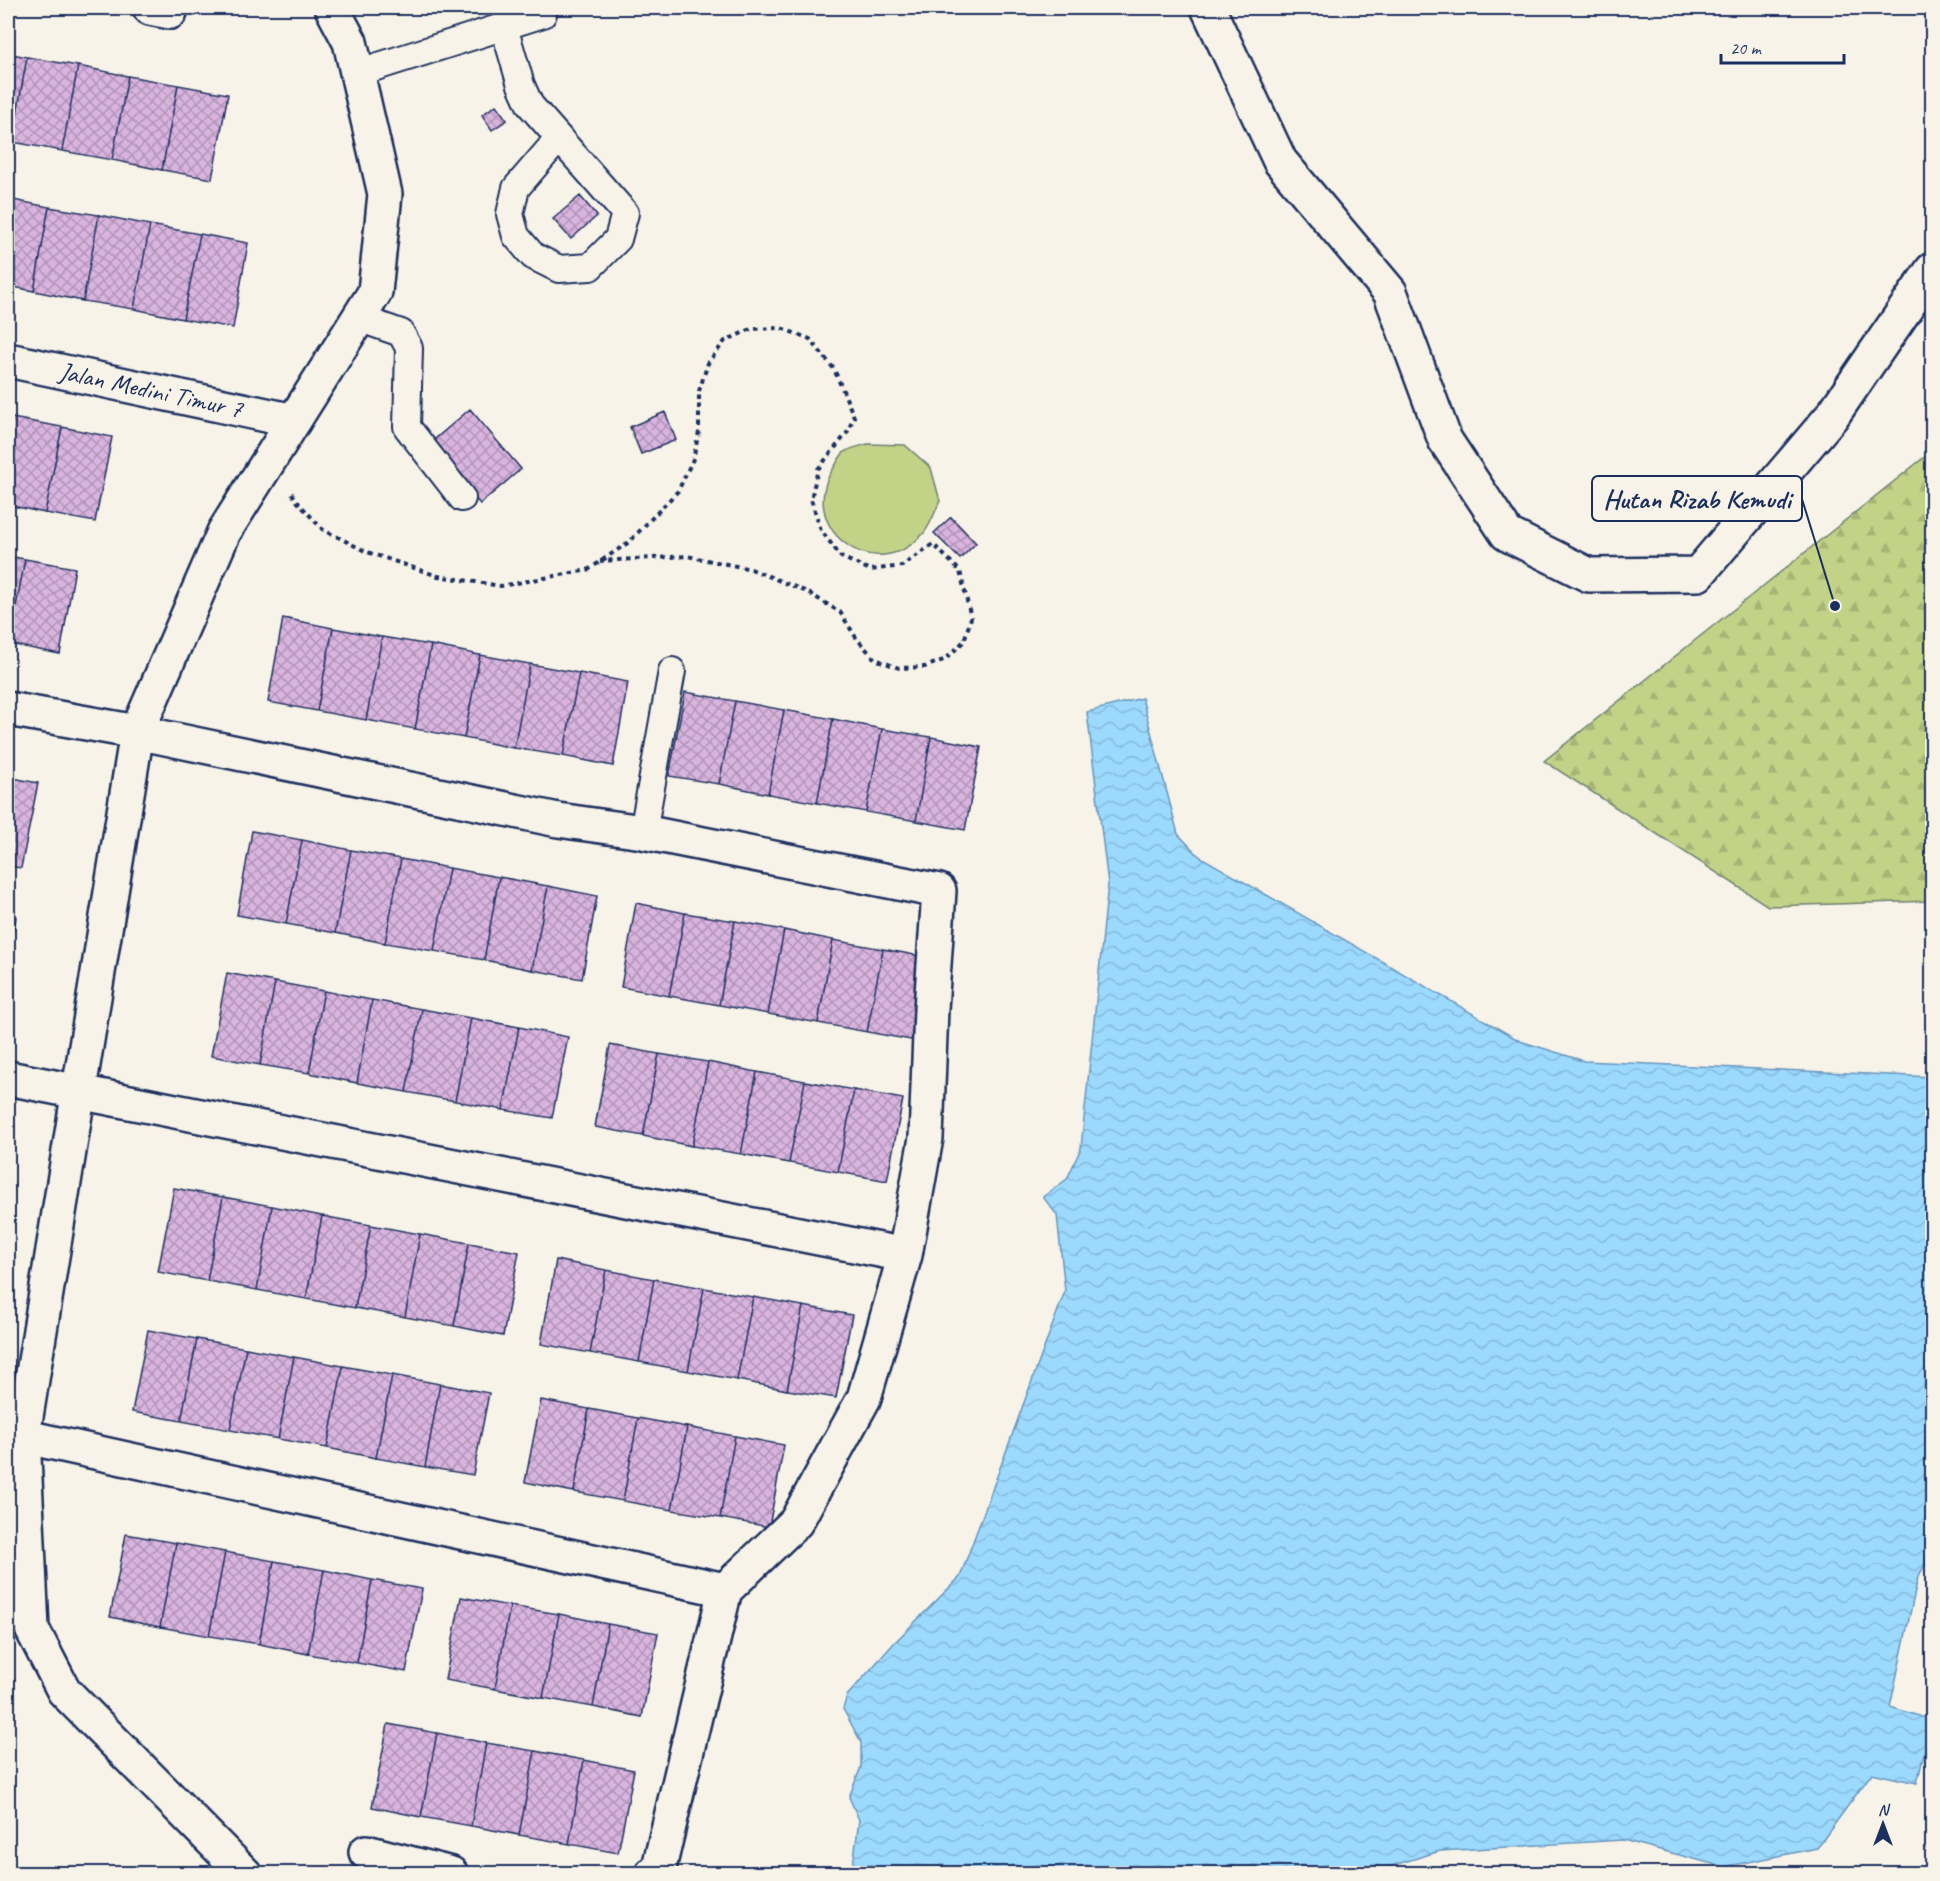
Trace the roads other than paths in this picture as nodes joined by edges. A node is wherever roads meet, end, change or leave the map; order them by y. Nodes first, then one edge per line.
1 (332, 8) edge
2 (1208, 8) edge
3 (543, 14) dead end
4 (504, 27) junction
5 (357, 73) junction
6 (559, 138) junction
7 (1932, 270) edge
8 (358, 318) junction
9 (8, 360) edge
10 (294, 420) junction
11 (462, 498) dead end
12 (672, 671) dead end
13 (8, 709) edge
14 (137, 732) junction
15 (643, 832) junction
16 (8, 1078) edge
17 (79, 1092) junction
18 (905, 1255) junction
19 (15, 1434) edge
20 (725, 1590) junction
21 (366, 1852) dead end
22 (245, 1874) edge
23 (451, 1874) edge
24 (652, 1874) edge

1 - 5 street
2 - 7 street
3 - 4 lane
4 - 5 lane
4 - 6 lane
5 - 8 street
6 - 6 lane
8 - 10 street
8 - 11 lane
9 - 10 street, Jalan Medini Timur 7
10 - 14 street
12 - 15 lane
13 - 14 street
14 - 15 street
14 - 17 street
15 - 18 street
16 - 17 street
17 - 18 street
17 - 19 street
18 - 20 street
19 - 20 street
19 - 22 street
20 - 24 street
21 - 23 street

